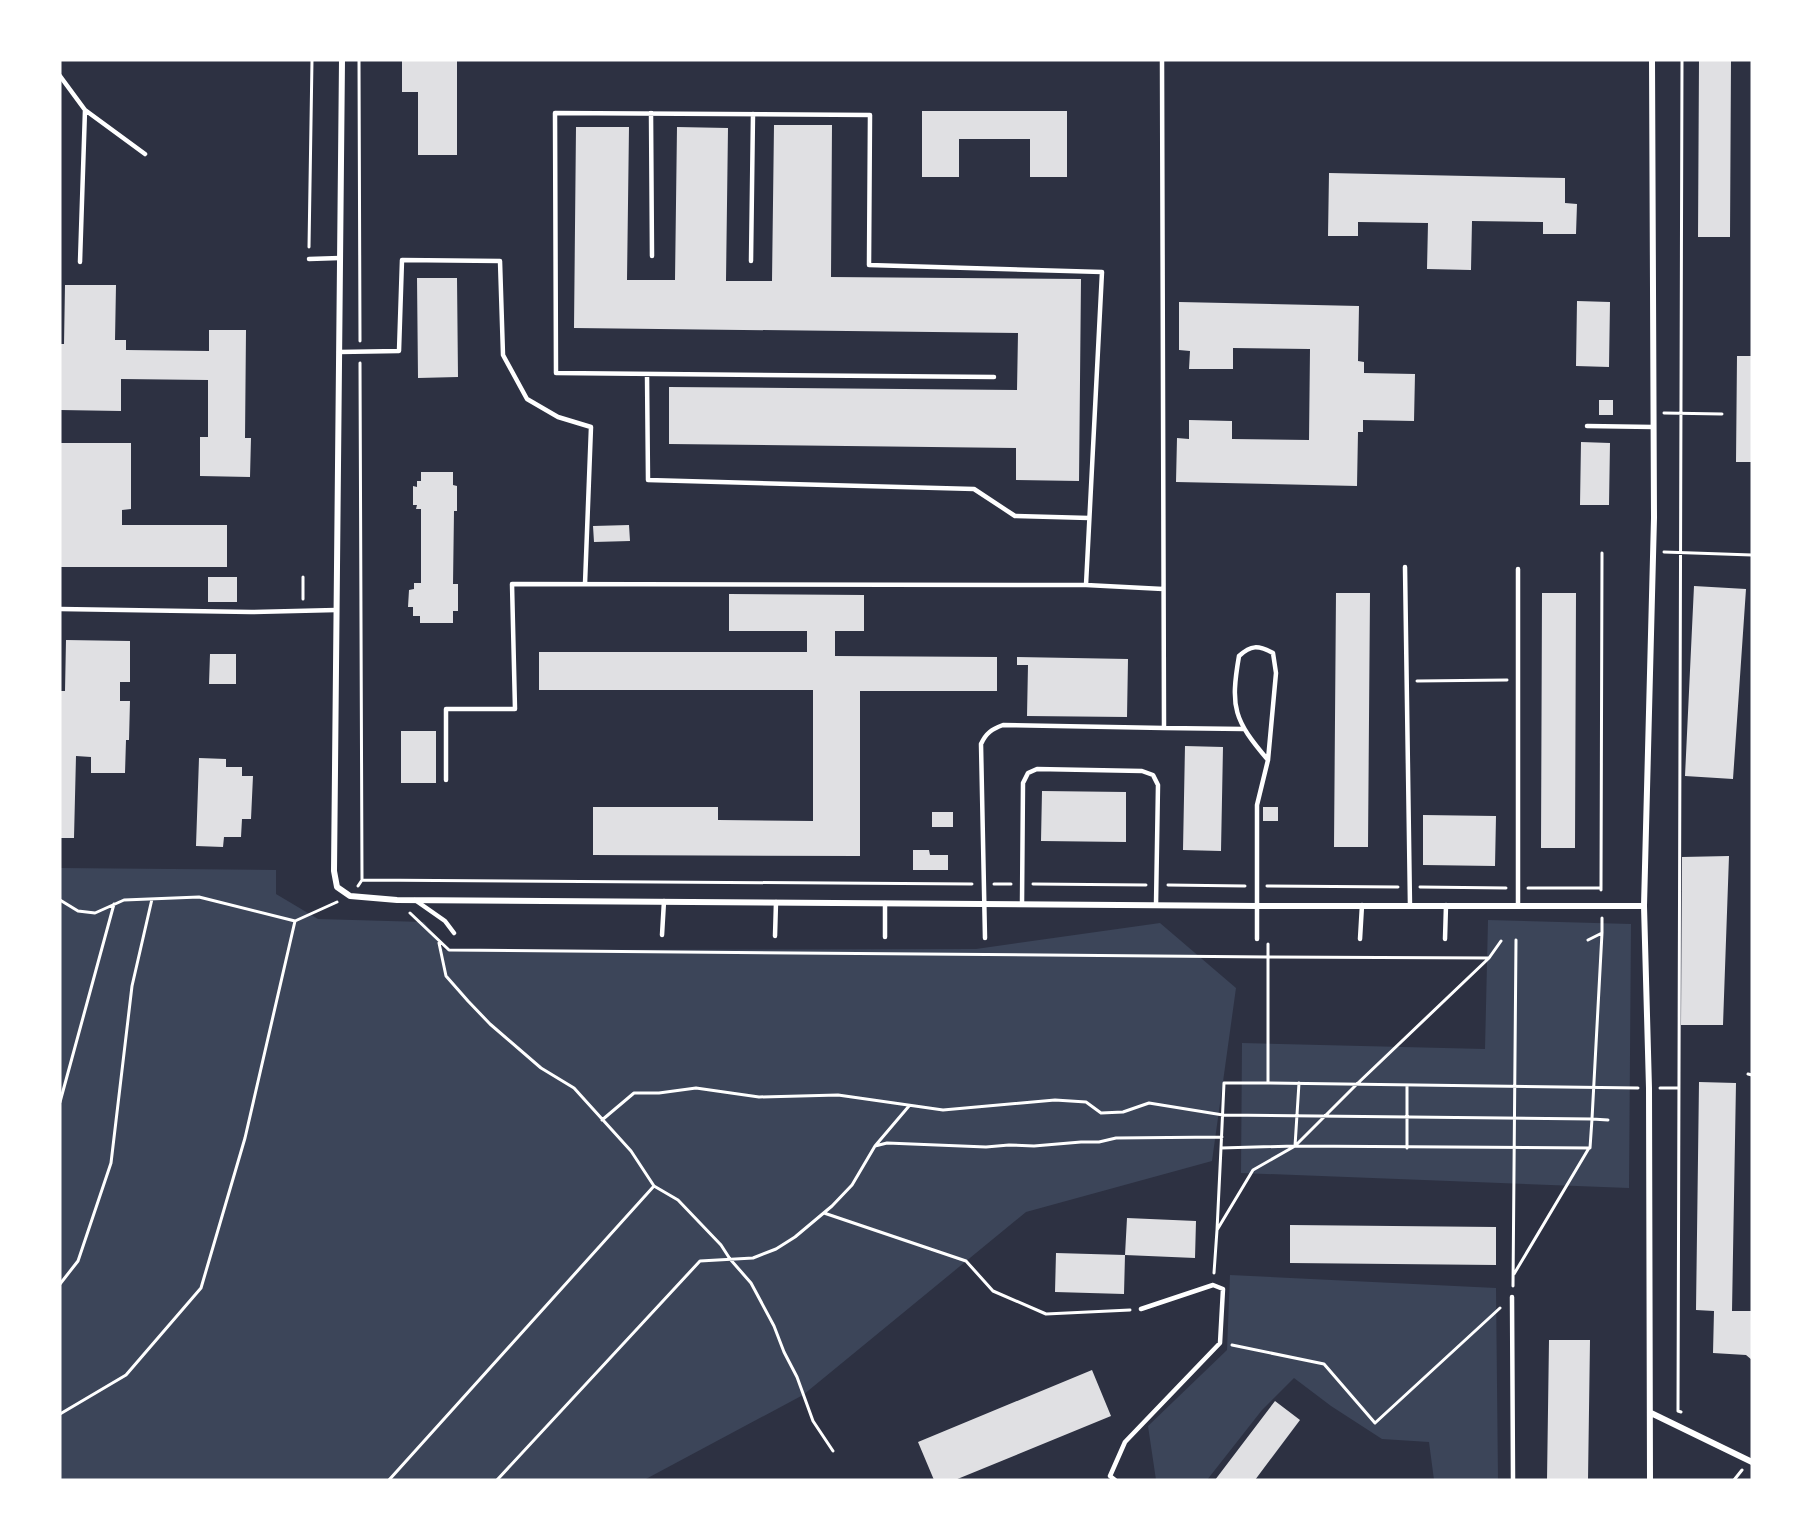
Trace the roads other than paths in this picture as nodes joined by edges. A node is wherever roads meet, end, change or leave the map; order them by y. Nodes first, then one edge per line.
1 (342, 60) edge
2 (1162, 60) edge
3 (1652, 60) edge
4 (60, 76) edge
5 (85, 110) junction
6 (651, 113) junction
7 (753, 114) junction
8 (145, 154) dead end
9 (652, 256) dead end
10 (340, 258) junction
11 (309, 259) road end
12 (751, 261) dead end
13 (80, 262) dead end
14 (339, 352) junction
15 (647, 374) junction
16 (994, 377) dead end
17 (1587, 426) dead end
18 (1653, 427) junction
19 (1089, 518) junction
20 (1405, 567) dead end
21 (1518, 569) dead end
22 (585, 584) junction
23 (1086, 585) junction
24 (1164, 589) junction
25 (60, 609) edge
26 (336, 610) junction
27 (1164, 728) junction
28 (1244, 729) junction
29 (1268, 760) junction
30 (446, 780) dead end
31 (415, 900) junction
32 (664, 902) junction
33 (776, 902) junction
34 (885, 903) junction
35 (984, 903) junction
36 (1022, 903) junction
37 (1156, 905) junction
38 (1362, 905) junction
39 (1446, 905) junction
40 (1258, 906) junction
41 (1410, 906) junction
42 (1518, 906) junction
43 (1644, 906) junction
44 (454, 933) dead end
45 (662, 935) dead end
46 (776, 936) dead end
47 (885, 937) dead end
48 (985, 938) dead end
49 (1257, 939) dead end
50 (1360, 939) dead end
51 (1445, 939) dead end
52 (1512, 1296) road end
53 (1140, 1309) road end
54 (1651, 1413) junction
55 (1752, 1462) edge
56 (1115, 1480) edge
57 (1513, 1480) edge
58 (1650, 1480) edge

1 - 10 street
2 - 24 lane
3 - 18 street
4 - 5 lane
5 - 8 lane
5 - 13 lane
6 - 7 lane
6 - 9 lane
6 - 15 lane
7 - 12 lane
7 - 19 lane
10 - 11 lane
10 - 14 street
14 - 22 lane
14 - 26 street
15 - 16 lane
15 - 19 lane
17 - 18 lane
18 - 43 street
19 - 23 lane
20 - 41 lane
21 - 42 lane
22 - 23 lane
22 - 30 lane
23 - 24 lane
24 - 27 lane
25 - 26 lane
26 - 31 street
27 - 28 lane
27 - 35 lane
28 - 29 lane
28 - 29 lane
29 - 40 lane
31 - 32 street
31 - 44 lane
32 - 33 street
32 - 45 lane
33 - 34 street
33 - 46 lane
34 - 35 street
34 - 47 lane
35 - 36 street
35 - 48 lane
36 - 37 street
36 - 37 lane
37 - 40 street
38 - 40 street
38 - 41 street
38 - 50 lane
39 - 41 street
39 - 42 street
39 - 51 lane
40 - 49 lane
42 - 43 street
43 - 54 street
52 - 57 lane
53 - 56 lane
54 - 55 street
54 - 58 street

